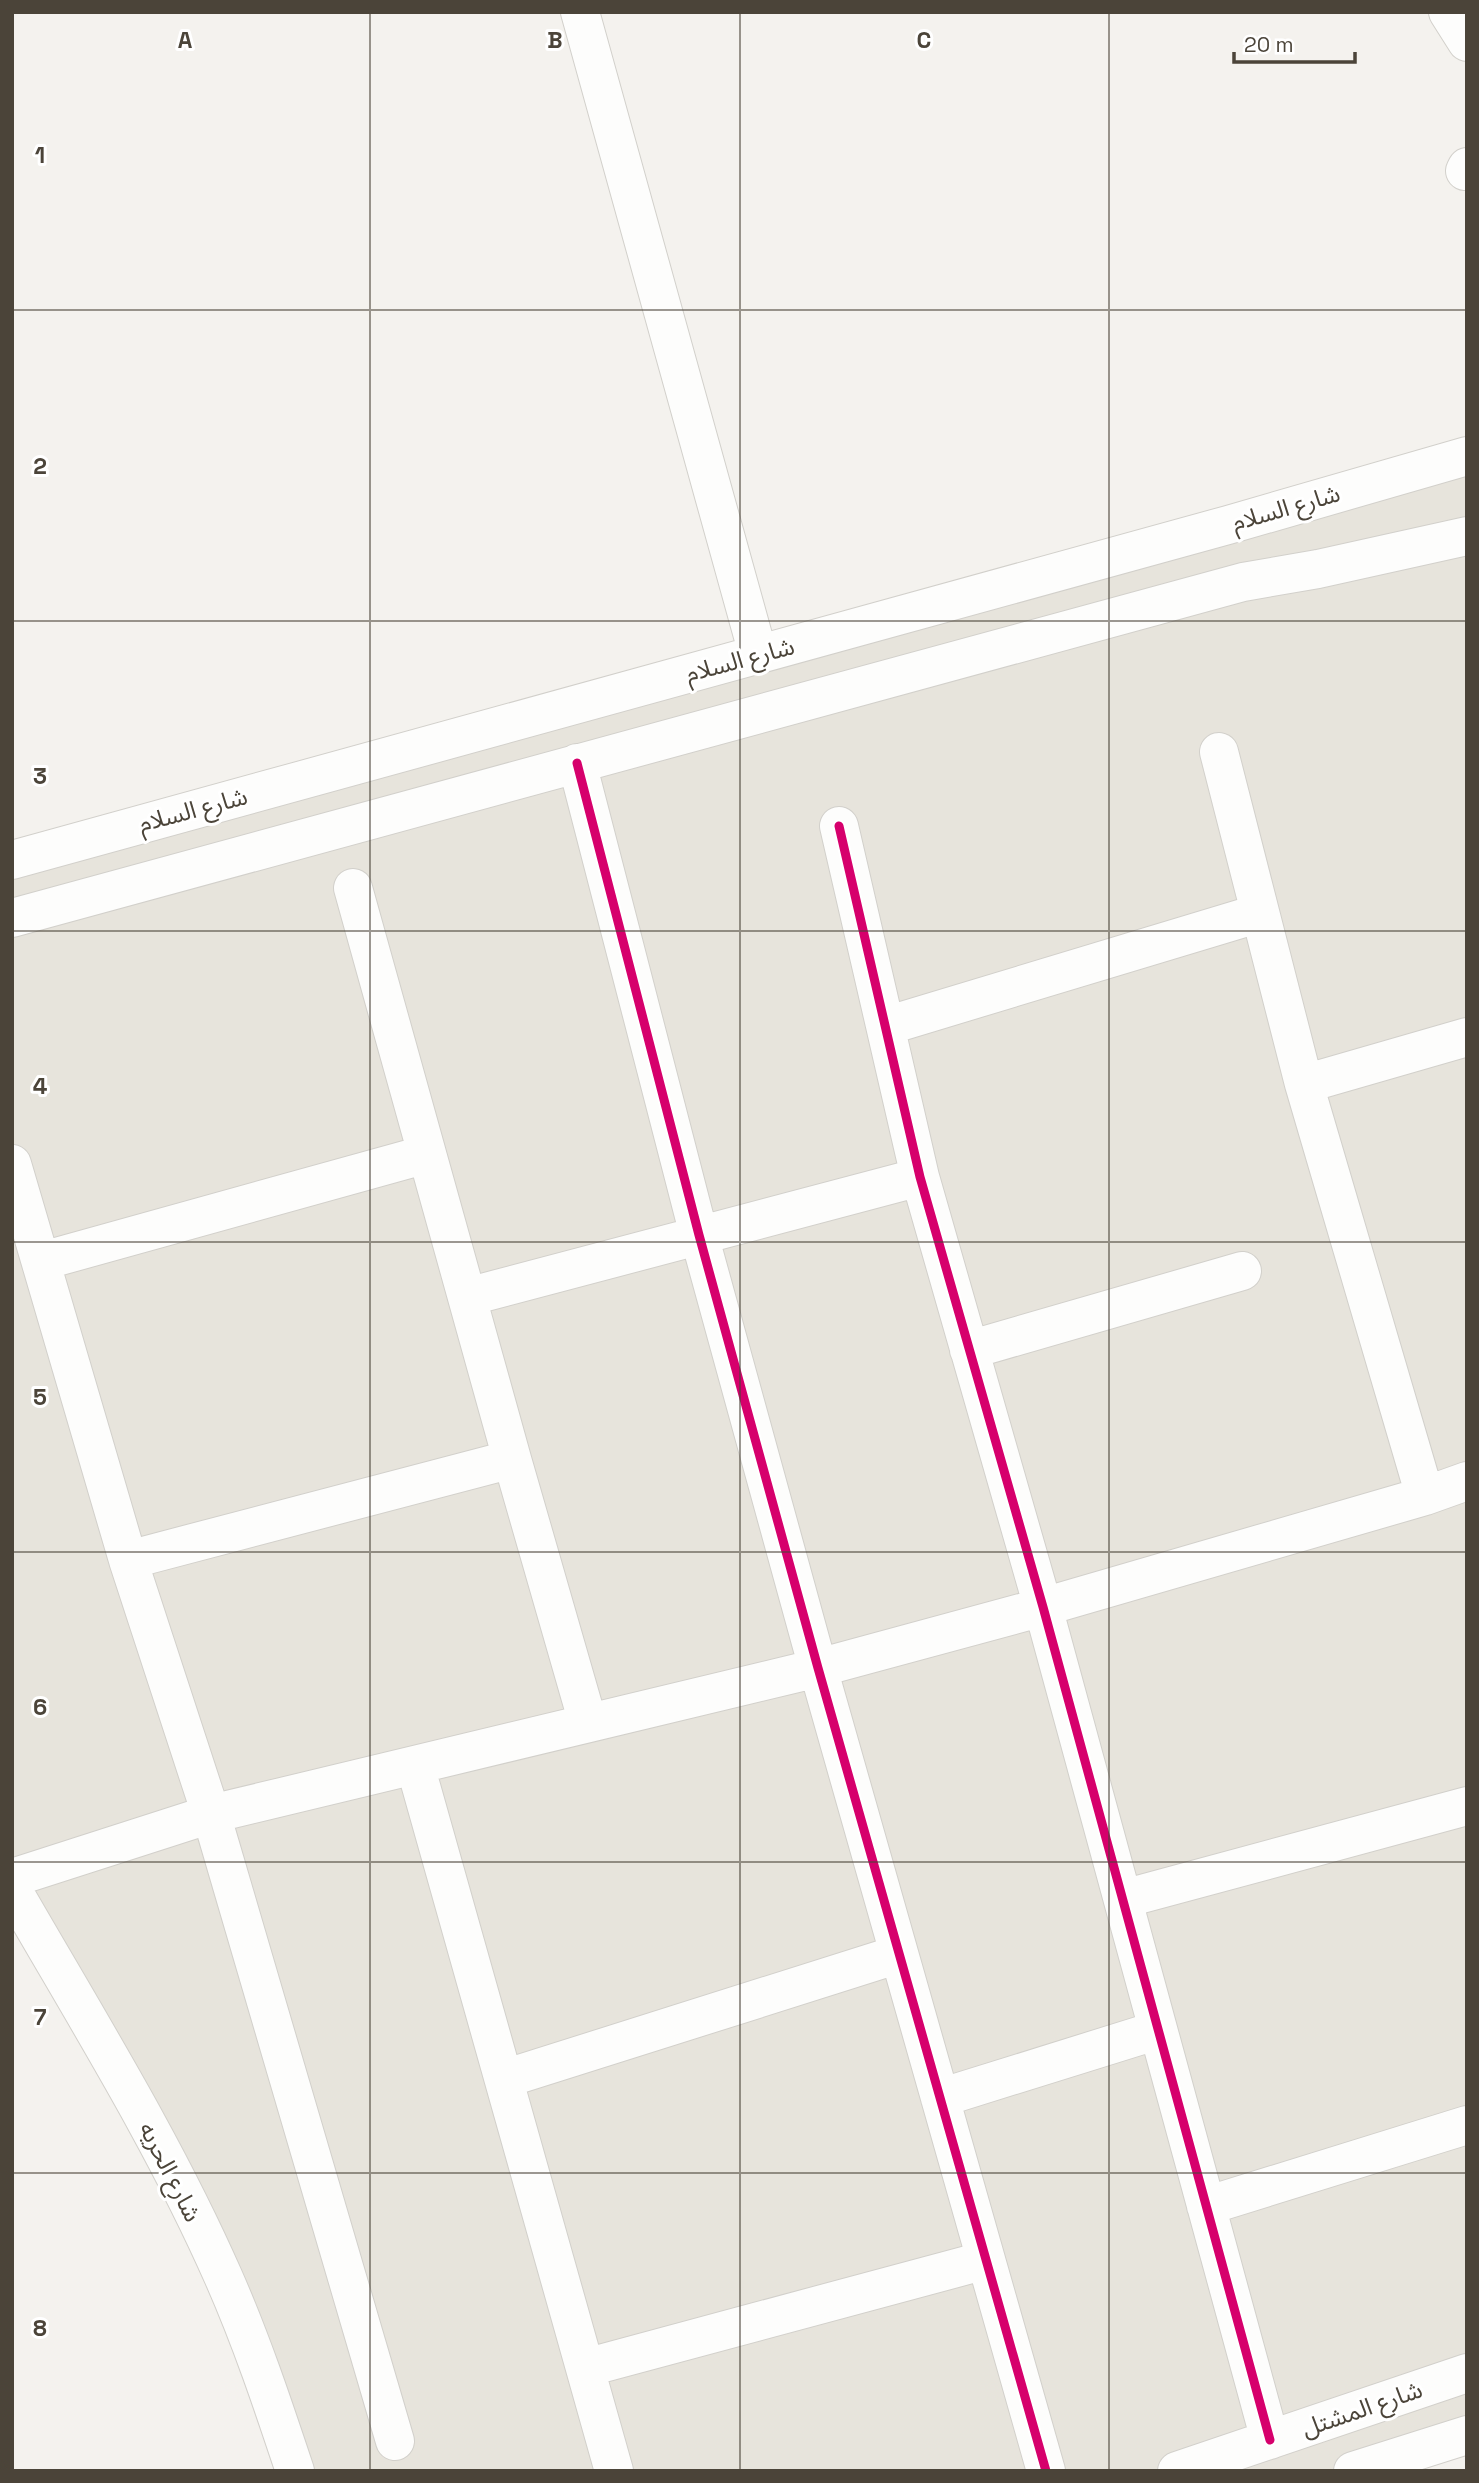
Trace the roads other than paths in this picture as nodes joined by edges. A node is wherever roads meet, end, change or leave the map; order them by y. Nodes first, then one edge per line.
1 (580, 12) edge
2 (1448, 12) edge
3 (1467, 43) edge
4 (1467, 456) edge
5 (1228, 525) junction
6 (1466, 539) edge
7 (1243, 582) junction
8 (758, 654) junction
9 (1219, 752) dead end
10 (577, 763) junction
11 (839, 826) dead end
12 (12, 860) edge
13 (353, 888) dead end
14 (1260, 913) junction
15 (12, 918) edge
16 (886, 1026) junction
17 (1467, 1037) edge
18 (1304, 1084) junction
19 (427, 1154) junction
20 (12, 1164) edge
21 (920, 1177) junction
22 (699, 1235) junction
23 (41, 1261) junction
24 (1242, 1271) dead end
25 (467, 1297) junction
26 (970, 1350) junction
27 (512, 1459) junction
28 (1467, 1481) edge
29 (1425, 1496) junction
30 (128, 1560) junction
31 (1043, 1606) junction
32 (818, 1668) junction
33 (588, 1723) junction
34 (415, 1765) junction
35 (1467, 1806) edge
36 (211, 1814) junction
37 (12, 1878) edge
38 (12, 1889) edge
39 (1123, 1899) junction
40 (899, 1954) junction
41 (1158, 2030) junction
42 (504, 2079) junction
43 (940, 2098) junction
44 (1467, 2126) edge
45 (1206, 2206) junction
46 (986, 2260) junction
47 (585, 2368) junction
48 (1467, 2373) edge
49 (1467, 2435) edge
50 (1270, 2440) junction
51 (395, 2441) dead end
52 (295, 2471) edge
53 (614, 2471) edge
54 (1046, 2471) edge
55 (1177, 2471) edge
56 (1353, 2471) edge

1 - 8 street
2 - 3 street
4 - 5 street, شارع السلام
5 - 7 street
5 - 8 street, شارع السلام
6 - 7 street
7 - 10 street
8 - 12 street, شارع السلام
9 - 14 street
10 - 15 street
10 - 22 street
11 - 16 street
13 - 19 street
14 - 16 street
14 - 18 street
16 - 21 street
17 - 18 street
18 - 29 street
19 - 23 street
19 - 25 street
20 - 23 street
21 - 22 street
21 - 26 street
22 - 25 street
22 - 32 street
23 - 30 street
24 - 26 street
25 - 27 street
26 - 31 street
27 - 30 street
27 - 33 street
28 - 29 street
29 - 31 street
30 - 36 street
31 - 32 street
31 - 39 street
32 - 33 street
32 - 40 street
33 - 34 street
34 - 36 street
34 - 42 street
35 - 39 street
36 - 37 street
36 - 51 street
38 - 52 street, شارع الحريه
39 - 41 street
40 - 42 street
40 - 43 street
41 - 43 street
41 - 45 street
42 - 47 street
43 - 46 street
44 - 45 street
45 - 50 street
46 - 47 street
46 - 54 street
47 - 53 street
48 - 50 street, شارع المشتل
49 - 56 street
50 - 55 street, شارع المشتل

